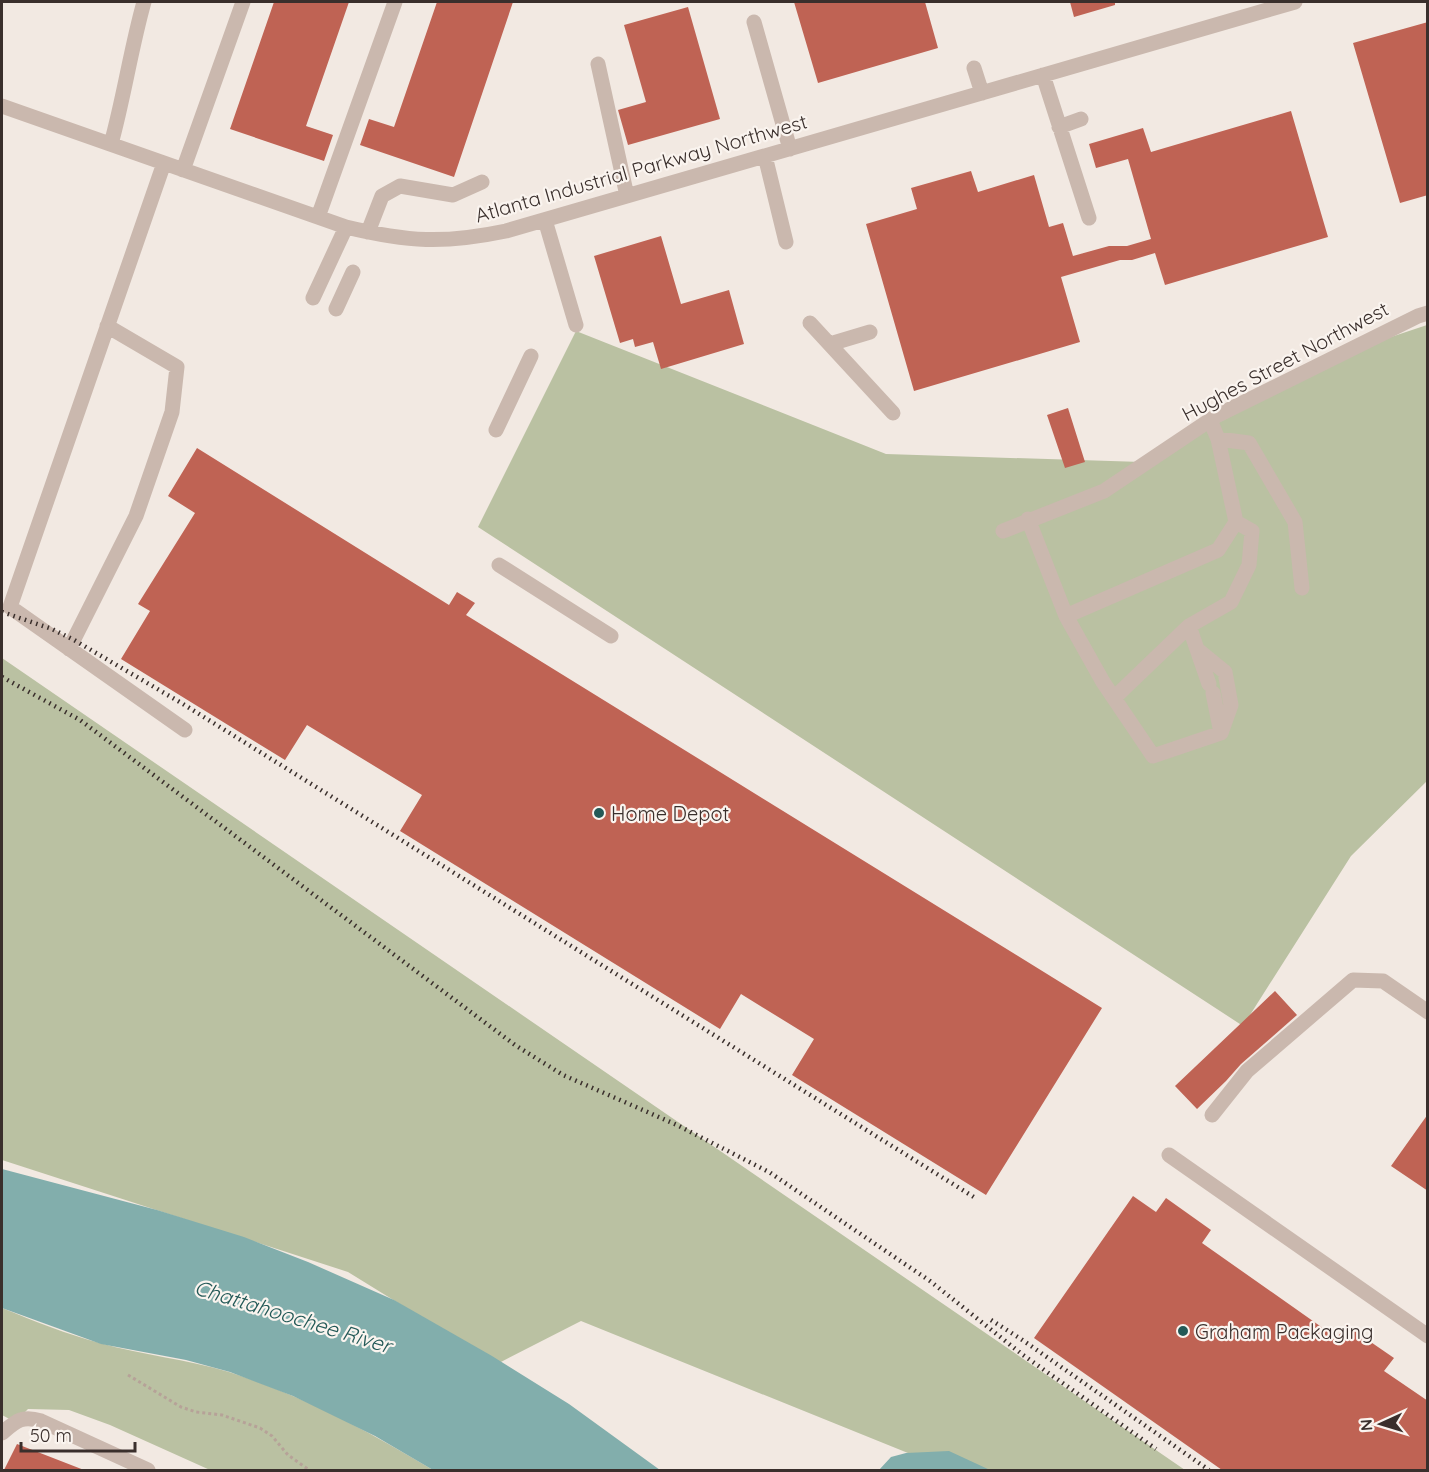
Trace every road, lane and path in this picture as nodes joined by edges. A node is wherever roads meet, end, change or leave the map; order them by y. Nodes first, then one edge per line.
1 (144, 2) edge
2 (243, 2) edge
3 (395, 2) edge
4 (1295, 2) edge
5 (1272, 5) edge
6 (754, 22) dead end
7 (598, 64) dead end
8 (974, 68) dead end
9 (1043, 75) junction
10 (981, 93) junction
11 (2, 106) edge
12 (1081, 119) dead end
13 (1059, 127) junction
14 (111, 144) junction
15 (790, 148) junction
16 (765, 156) junction
17 (164, 163) junction
18 (183, 170) junction
19 (482, 182) dead end
20 (627, 196) junction
21 (318, 217) junction
22 (1089, 218) dead end
23 (545, 220) junction
24 (346, 227) junction
25 (368, 232) junction
26 (786, 242) dead end
27 (353, 272) dead end
28 (313, 298) dead end
29 (336, 309) dead end
30 (1428, 313) edge
31 (810, 323) dead end
32 (576, 325) dead end
33 (107, 326) junction
34 (870, 332) dead end
35 (830, 344) junction
36 (531, 356) dead end
37 (893, 413) dead end
38 (1210, 420) junction
39 (496, 430) dead end
40 (1218, 439) junction
41 (1028, 519) junction
42 (1236, 522) junction
43 (1003, 531) dead end
44 (499, 566) dead end
45 (1302, 588) dead end
46 (1066, 616) junction
47 (1189, 626) junction
48 (611, 636) dead end
49 (69, 649) junction
50 (1198, 650) junction
51 (1114, 698) junction
52 (185, 730) dead end
53 (1221, 733) junction
54 (1428, 1012) edge
55 (1212, 1115) dead end
56 (1169, 1155) dead end
57 (1428, 1336) edge
58 (129, 1375) dead end
59 (2, 1433) edge
60 (148, 1470) edge
61 (309, 1470) edge

1 - 14 street
2 - 18 street
3 - 21 street
4 - 5 street, Atlanta Industrial Parkway Northwest
5 - 9 street, Atlanta Industrial Parkway Northwest
6 - 15 street
7 - 20 street
8 - 10 street
9 - 10 street, Atlanta Industrial Parkway Northwest
9 - 13 street
10 - 15 street, Atlanta Industrial Parkway Northwest
11 - 14 street, Atlanta Industrial Parkway Northwest
12 - 13 street
13 - 22 street
14 - 17 street, Atlanta Industrial Parkway Northwest
15 - 16 street, Atlanta Industrial Parkway Northwest
16 - 20 street, Atlanta Industrial Parkway Northwest
16 - 26 street
17 - 18 street, Atlanta Industrial Parkway Northwest
17 - 33 street
18 - 21 street, Atlanta Industrial Parkway Northwest
19 - 25 street
20 - 23 street, Atlanta Industrial Parkway Northwest
21 - 24 street, Atlanta Industrial Parkway Northwest
23 - 25 street, Atlanta Industrial Parkway Northwest
23 - 32 street
24 - 25 street, Atlanta Industrial Parkway Northwest
24 - 28 street
27 - 29 street
30 - 38 street, Hughes Street Northwest
31 - 35 street
33 - 49 street
33 - 49 street
34 - 35 street
35 - 37 street
36 - 39 street
38 - 40 street
38 - 41 street, Hughes Street Northwest
40 - 42 street
40 - 45 street
41 - 43 street, Hughes Street Northwest
41 - 46 street
42 - 46 street
42 - 47 street
44 - 48 street
46 - 51 street
47 - 50 street
47 - 51 street
49 - 52 street
50 - 53 street
50 - 53 street
51 - 53 street
54 - 55 street
56 - 57 street
58 - 61 path
59 - 60 street

